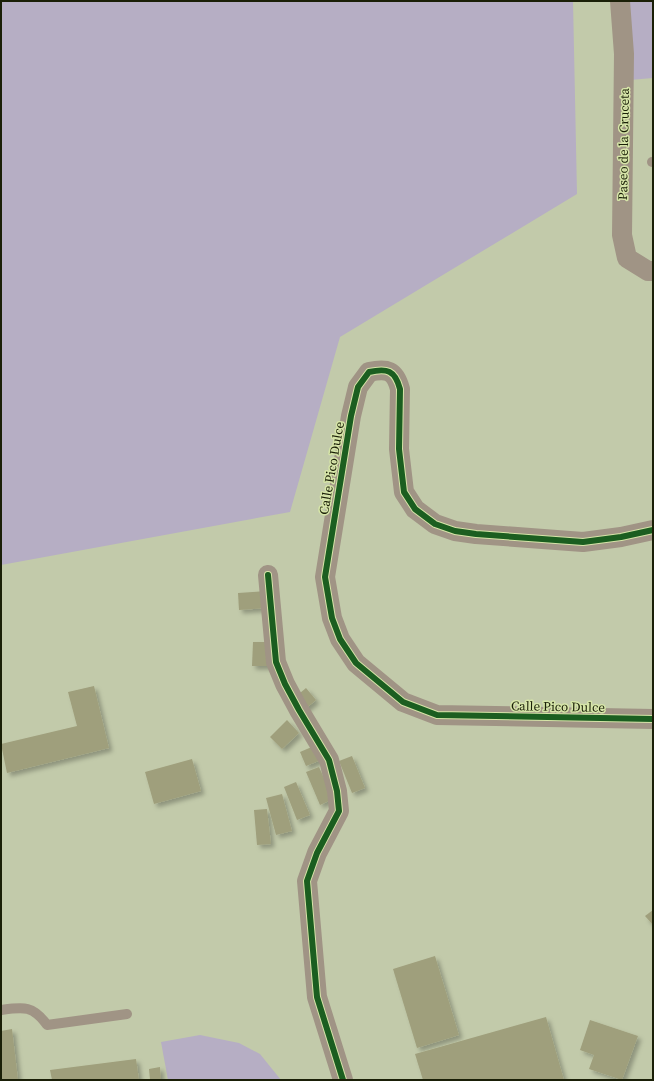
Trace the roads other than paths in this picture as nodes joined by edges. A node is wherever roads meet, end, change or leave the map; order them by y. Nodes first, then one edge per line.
1 (620, 1) edge
2 (653, 271) edge
3 (653, 530) edge
4 (268, 575) dead end
5 (653, 719) edge
6 (1, 1010) edge
7 (127, 1014) dead end
8 (343, 1080) edge

1 - 2 street, Paseo de la Cruceta
3 - 5 street, Calle Pico Dulce
4 - 8 street
6 - 7 lane

